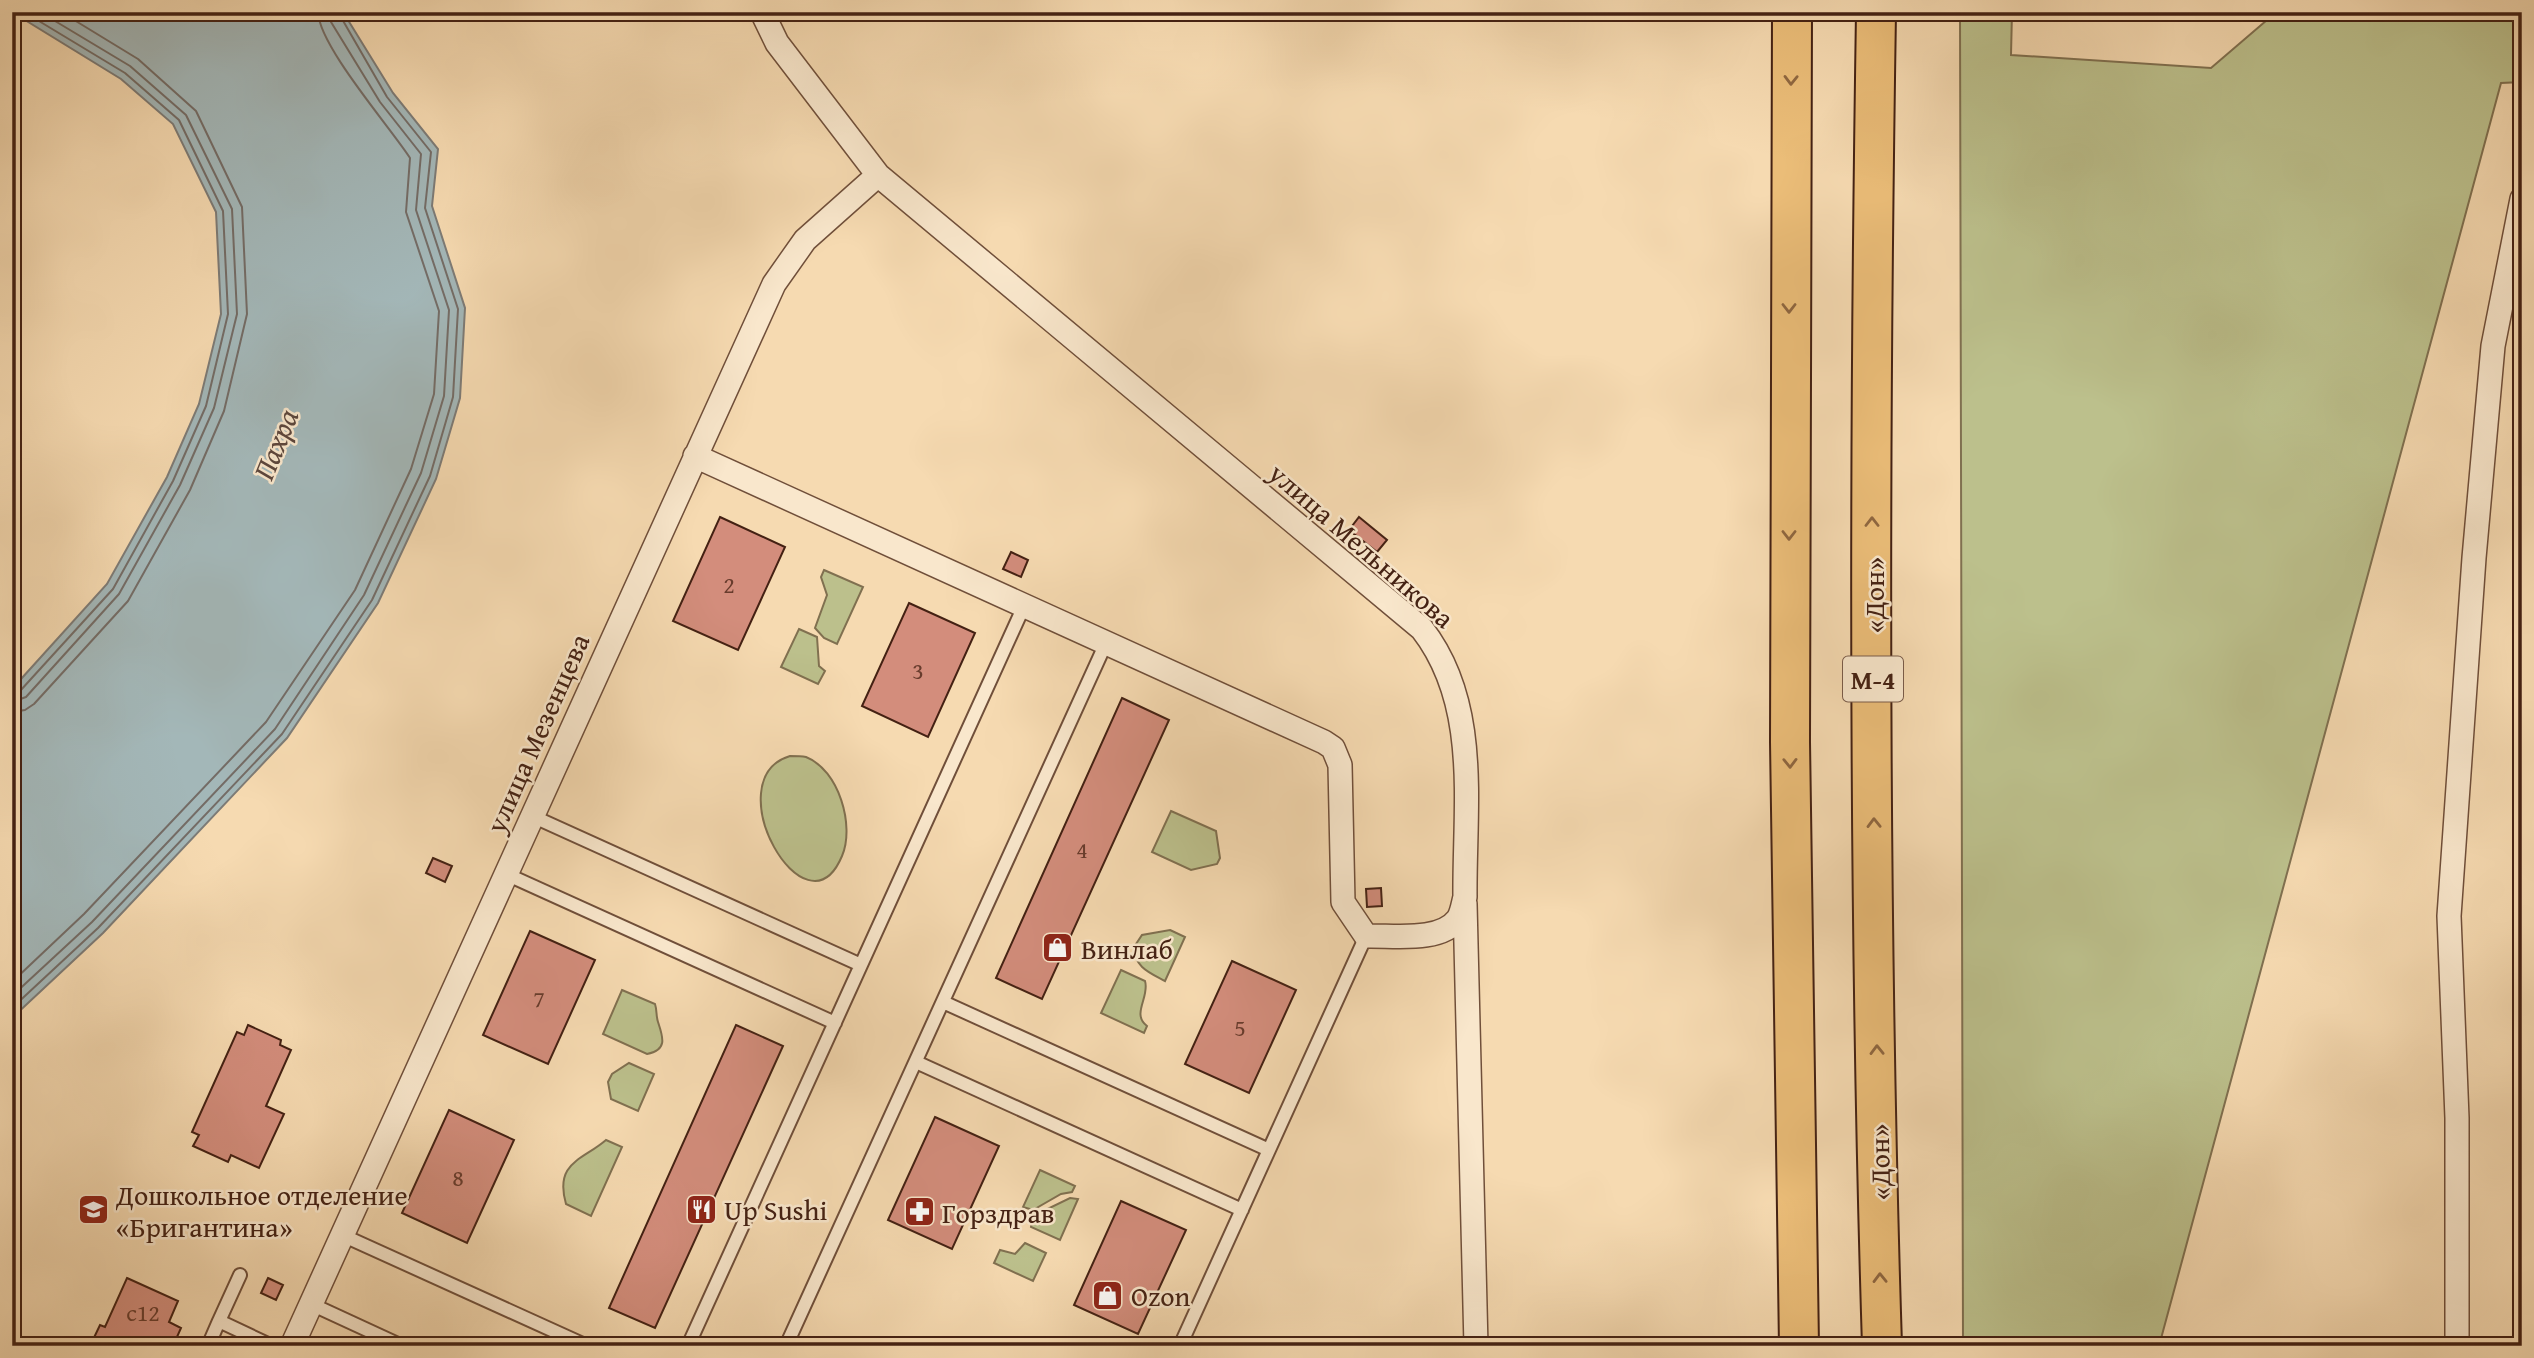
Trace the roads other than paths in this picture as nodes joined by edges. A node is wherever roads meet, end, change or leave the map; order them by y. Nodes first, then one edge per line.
1 (762, 12) edge
2 (1792, 12) edge
3 (1876, 12) edge
4 (878, 175) junction
5 (2522, 199) edge
6 (695, 456) junction
7 (1024, 606) junction
8 (1106, 643) junction
9 (532, 816) junction
10 (506, 874) junction
11 (1465, 897) junction
12 (1366, 936) junction
13 (861, 965) junction
14 (943, 1002) junction
15 (835, 1023) junction
16 (916, 1062) junction
17 (1269, 1150) junction
18 (1242, 1210) junction
19 (342, 1235) junction
20 (240, 1275) dead end
21 (311, 1304) junction
22 (219, 1321) junction
23 (209, 1344) dead end
24 (272, 1346) edge
25 (292, 1346) edge
26 (402, 1346) edge
27 (587, 1346) edge
28 (688, 1346) edge
29 (786, 1346) edge
30 (1180, 1346) edge
31 (1476, 1346) edge
32 (1799, 1346) edge
33 (1882, 1346) edge
34 (2457, 1346) edge

1 - 4 street, улица Мельникова
2 -> 32 highway
33 -> 3 highway, «Дон» / М-4
4 - 6 street, улица Мезенцева
4 - 11 street, улица Мельникова
5 - 34 street
6 - 7 street
6 - 9 street, улица Мезенцева
7 - 8 street
7 - 13 lane
8 - 12 street
8 - 14 lane
9 - 10 street, улица Мезенцева
9 - 13 lane
10 - 15 lane
10 - 19 street, улица Мезенцева
11 - 12 street, улица Мельникова
11 - 31 street
12 - 17 lane
13 - 15 lane
14 - 16 lane
14 - 17 lane
15 - 28 lane
16 - 18 lane
16 - 29 lane
17 - 18 lane
18 - 30 lane
19 - 21 street, улица Мезенцева
19 - 27 lane
20 - 22 lane
21 - 25 street, улица Мезенцева
21 - 26 lane
22 - 23 lane
22 - 24 lane

